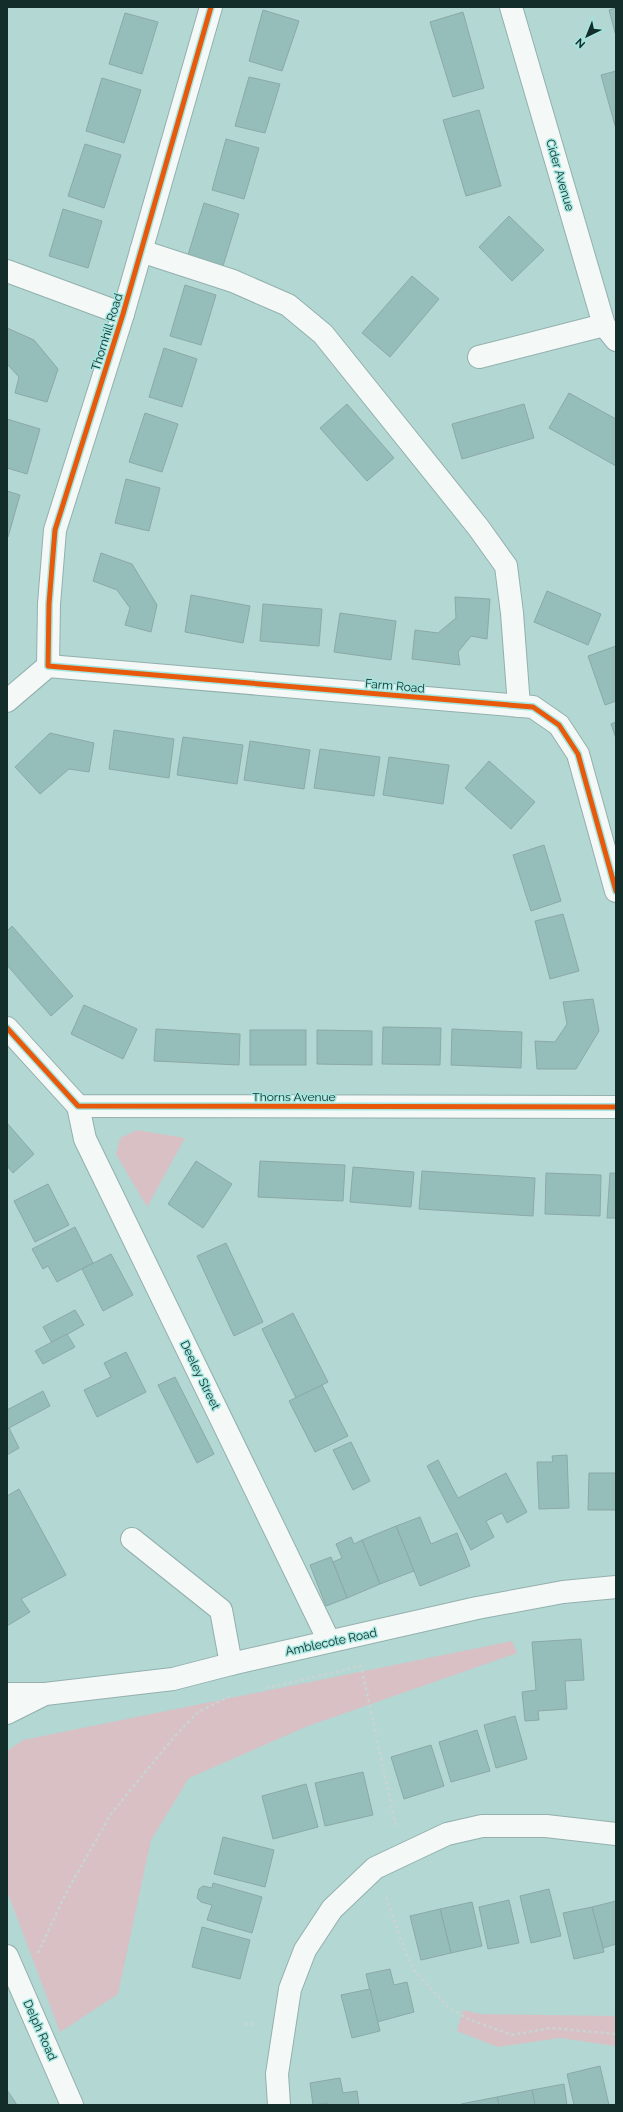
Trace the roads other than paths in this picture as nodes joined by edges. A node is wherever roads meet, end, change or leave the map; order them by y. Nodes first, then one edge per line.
1 (211, 7) edge
2 (511, 7) edge
3 (141, 251) junction
4 (7, 270) edge
5 (124, 314) junction
6 (610, 333) edge
7 (479, 357) dead end
8 (48, 666) junction
9 (7, 701) edge
10 (519, 706) junction
11 (616, 891) edge
12 (7, 1028) edge
13 (78, 1106) junction
14 (616, 1107) edge
15 (132, 1539) dead end
16 (616, 1587) edge
17 (329, 1641) junction
18 (231, 1664) junction
19 (7, 1694) edge
20 (45, 1694) junction
21 (7, 1713) edge
22 (616, 1834) edge
23 (7, 1956) edge
24 (72, 2105) edge
25 (278, 2105) edge

1 - 3 street, Thornhill Road
2 - 6 street, Cider Avenue
3 - 5 street, Thornhill Road
3 - 10 street
4 - 5 street
5 - 8 street, Thornhill Road
6 - 7 street
8 - 9 street
8 - 10 street, Farm Road
10 - 11 street, Farm Road
12 - 13 street
13 - 14 street, Thorns Avenue
13 - 17 street, Deeley Street
15 - 18 street
16 - 17 street, Amblecote Road
17 - 18 street, Amblecote Road
18 - 20 street, Amblecote Road
19 - 20 street, Amblecote Road
20 - 21 street, Amblecote Road
22 - 25 street
23 - 24 street, Delph Road

